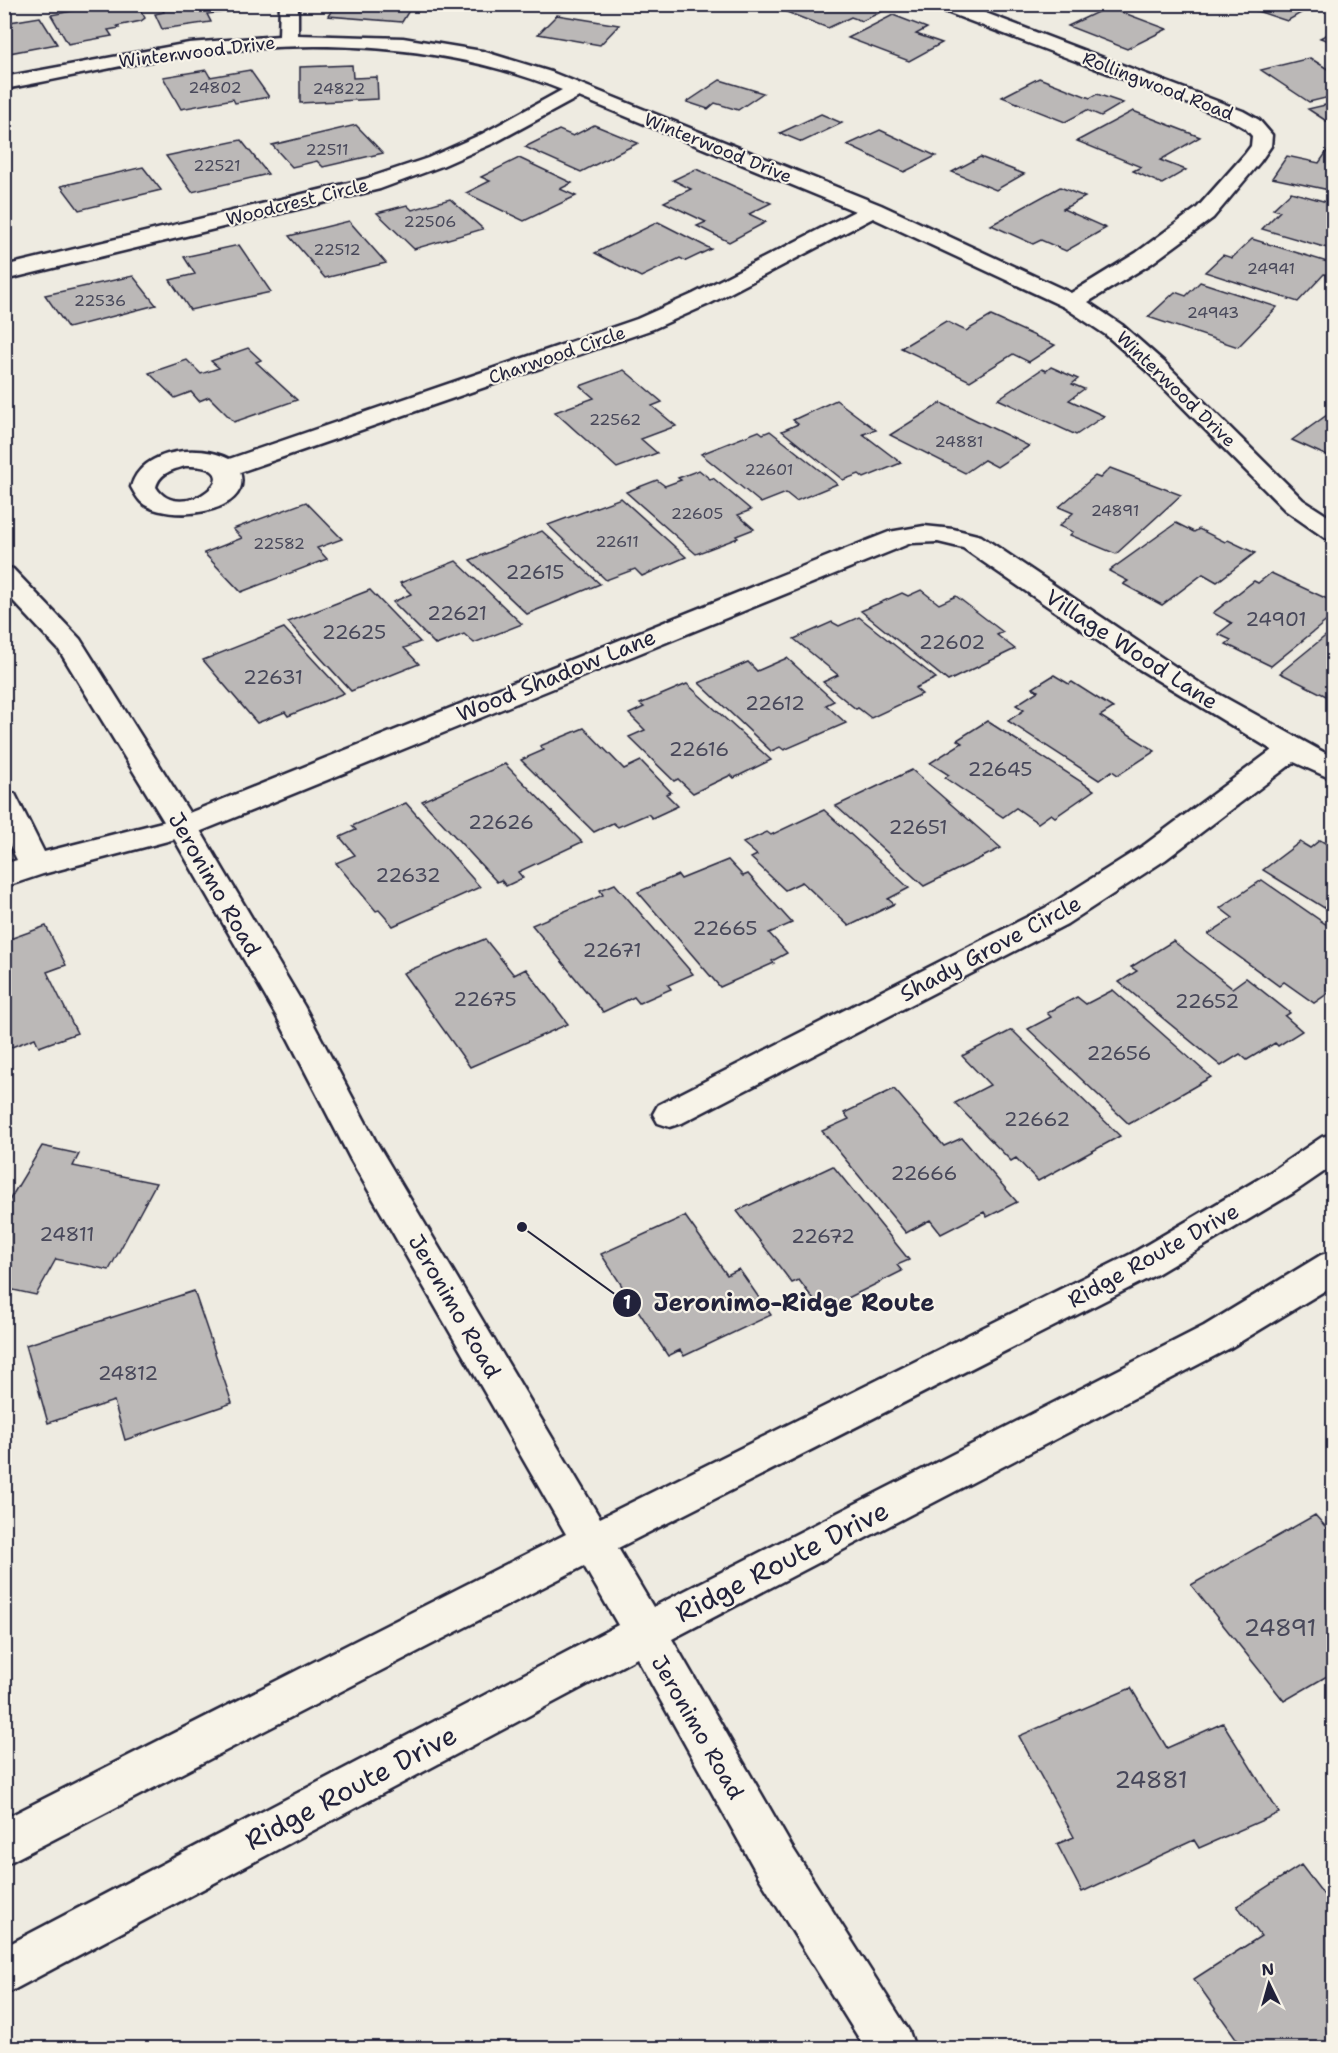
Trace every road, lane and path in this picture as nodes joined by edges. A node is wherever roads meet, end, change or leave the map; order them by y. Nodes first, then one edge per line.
1 (289, 4) edge
2 (943, 4) edge
3 (288, 42) junction
4 (4, 83) edge
5 (575, 91) junction
6 (873, 210) junction
7 (4, 273) edge
8 (1072, 302) junction
9 (227, 468) dead end
10 (1334, 532) edge
11 (931, 533) joint
12 (4, 575) edge
13 (1291, 750) junction
14 (1334, 771) edge
15 (4, 801) edge
16 (183, 827) junction
17 (35, 866) junction
18 (4, 876) edge
19 (670, 1114) dead end
20 (1334, 1147) edge
21 (1334, 1266) edge
22 (592, 1541) junction
23 (645, 1632) junction
24 (4, 1843) edge
25 (4, 1972) edge
26 (892, 2049) edge

1 - 3 street
2 - 8 street, Rollingwood Road
3 - 4 street, Winterwood Drive
3 - 5 street, Winterwood Drive
5 - 6 street, Winterwood Drive
5 - 7 street, Woodcrest Circle
6 - 8 street, Winterwood Drive
6 - 9 street, Charwood Circle
8 - 10 street, Winterwood Drive
11 - 13 street, Village Wood Lane
11 - 16 street, Wood Shadow Lane
12 - 16 street, Jeronimo Road
13 - 14 street, Village Wood Lane
13 - 19 street, Shady Grove Circle
15 - 17 street
16 - 17 street, Wood Shadow Lane
16 - 22 street, Jeronimo Road
17 - 18 street, Wood Shadow Lane
20 - 22 street, Ridge Route Drive
21 - 23 street, Ridge Route Drive
22 - 23 street, Jeronimo Road
22 - 24 street, Ridge Route Drive
23 - 25 street, Ridge Route Drive
23 - 26 street, Jeronimo Road

